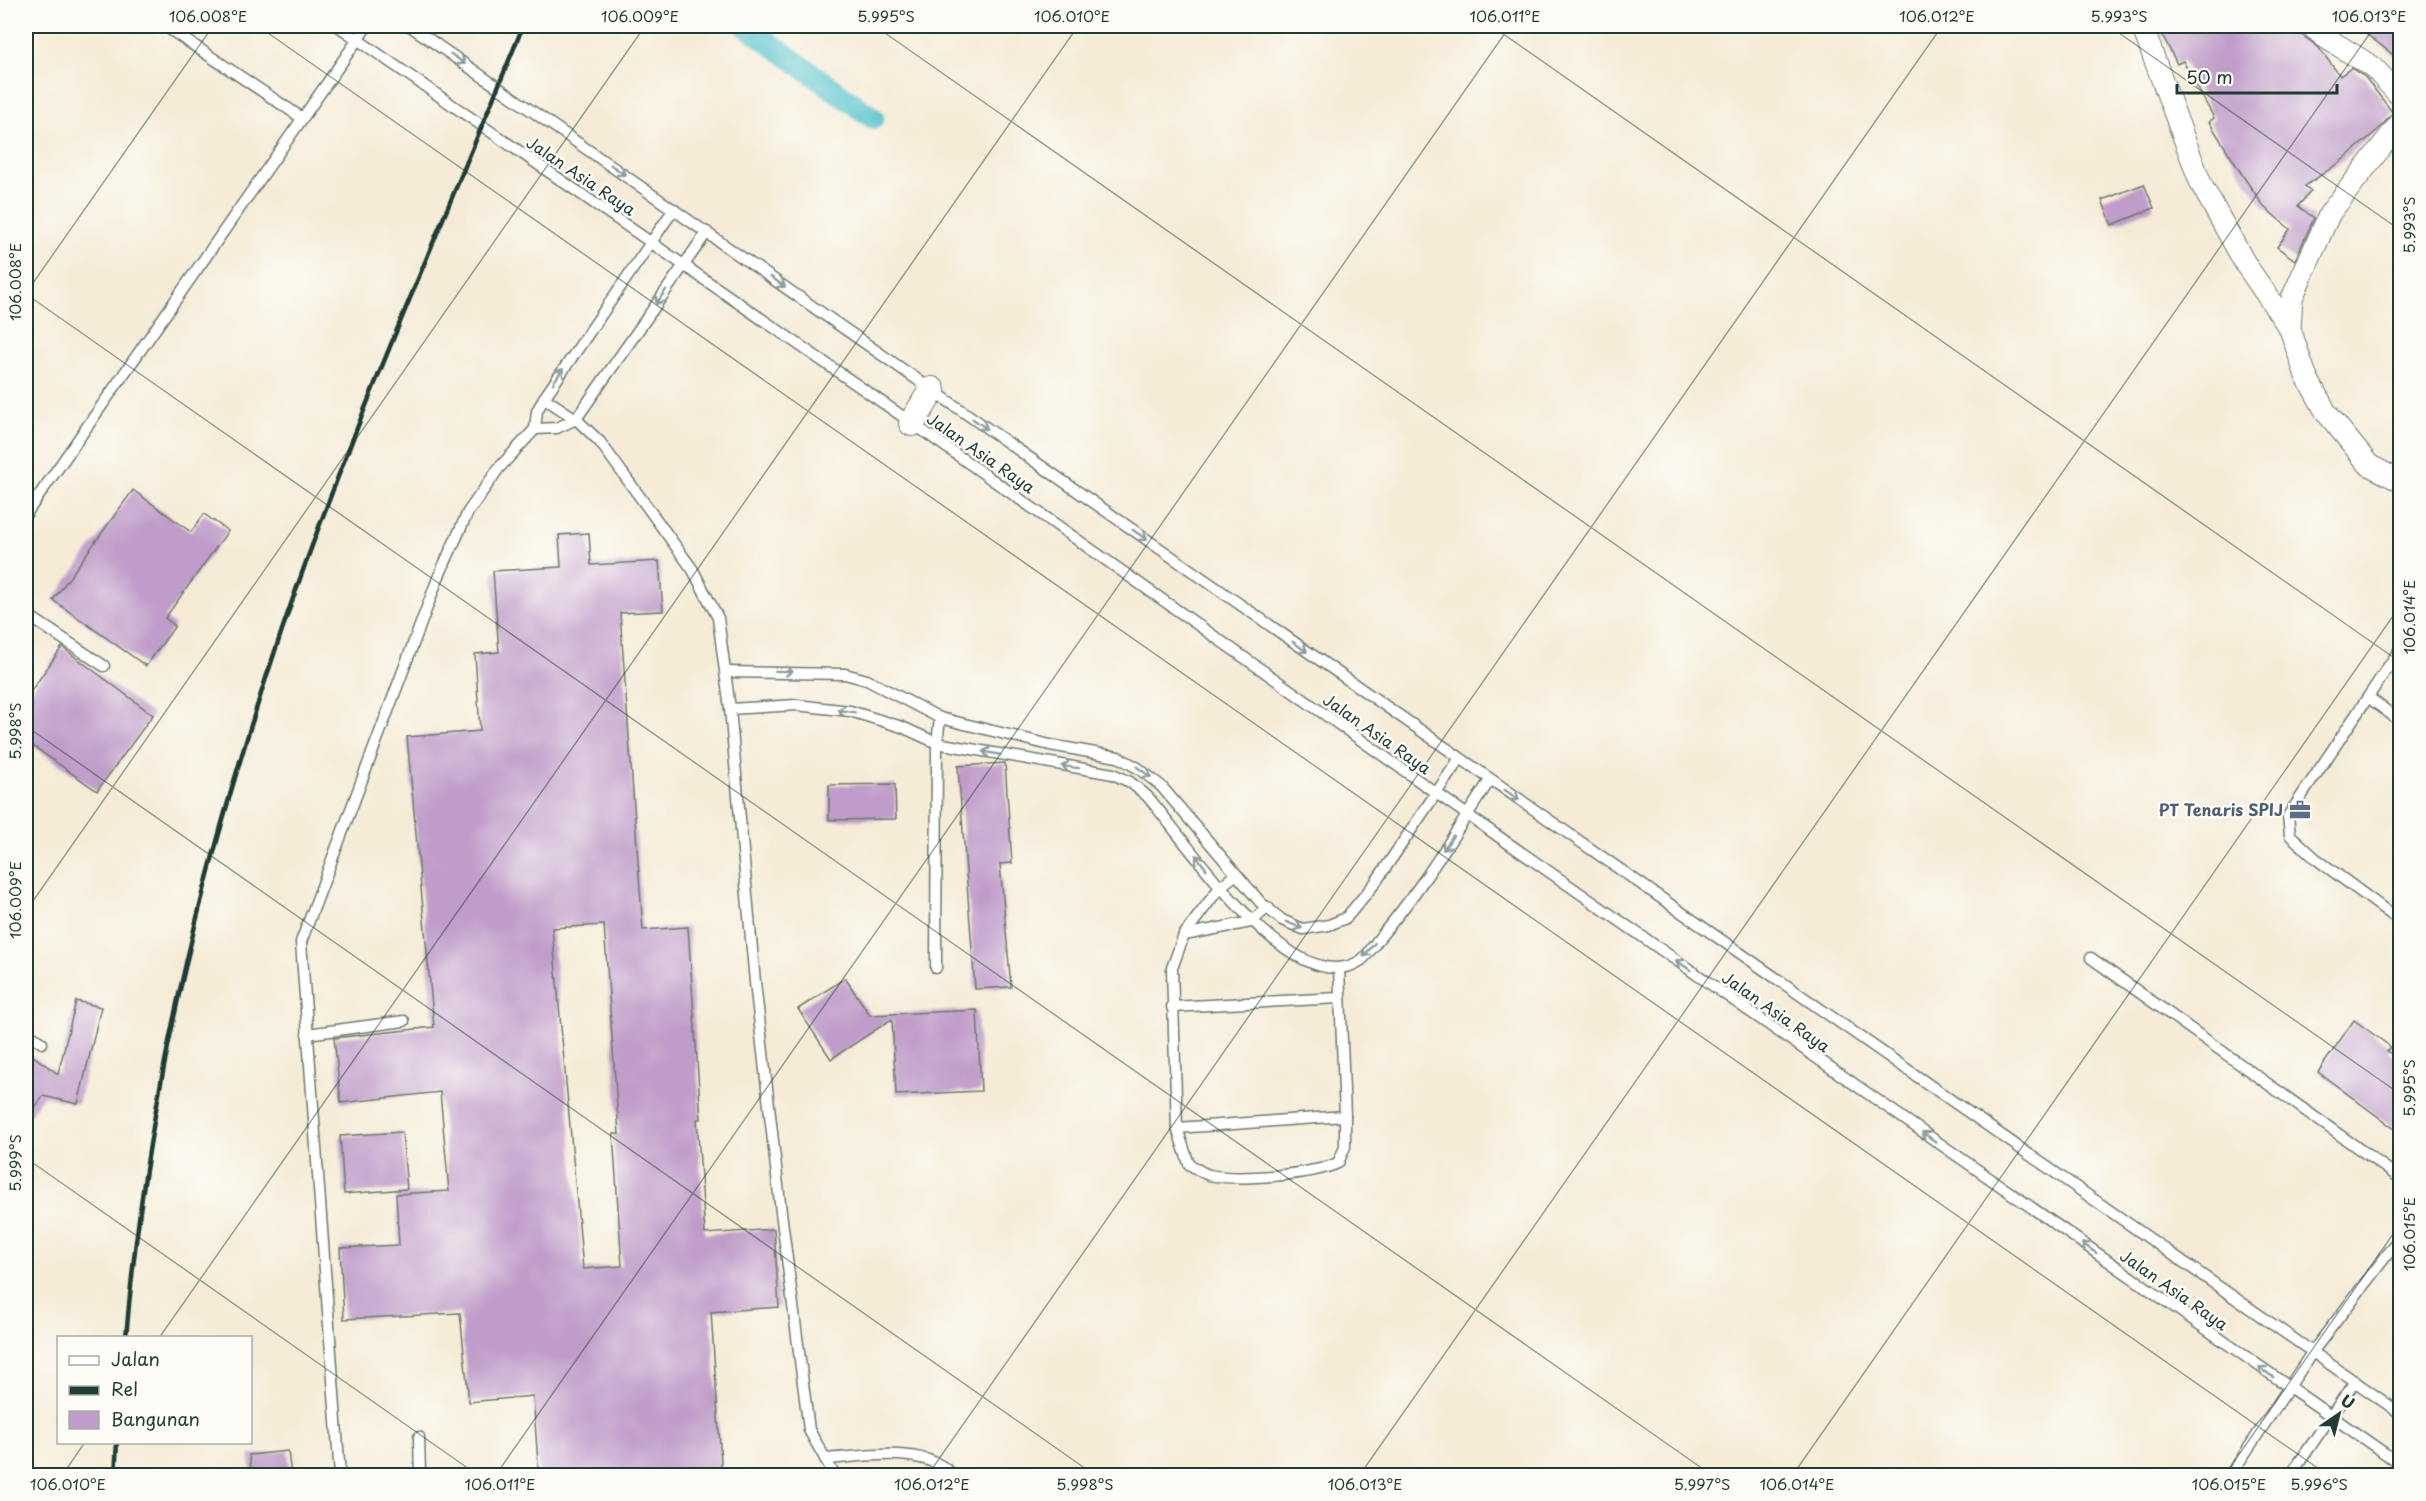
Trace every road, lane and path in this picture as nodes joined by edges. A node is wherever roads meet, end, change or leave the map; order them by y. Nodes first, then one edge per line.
1 (165, 26) edge
2 (338, 26) edge
3 (367, 26) edge
4 (410, 26) edge
5 (2142, 26) edge
6 (2311, 26) edge
7 (358, 39) junction
8 (2400, 96) edge
9 (302, 118) junction
10 (2400, 123) edge
11 (674, 209) junction
12 (707, 232) junction
13 (651, 242) junction
14 (684, 264) junction
15 (2290, 329) junction
16 (932, 390) junction
17 (544, 398) junction
18 (576, 419) junction
19 (912, 423) junction
20 (535, 429) junction
21 (2400, 482) edge
22 (26, 514) edge
23 (26, 614) edge
24 (2400, 649) edge
25 (104, 666) dead end
26 (726, 672) junction
27 (2368, 697) junction
28 (730, 709) junction
29 (940, 718) junction
30 (2400, 721) edge
31 (936, 742) junction
32 (1460, 758) junction
33 (1490, 780) junction
34 (1436, 793) junction
35 (1467, 815) junction
36 (1236, 875) junction
37 (1220, 887) junction
38 (1268, 908) junction
39 (2400, 921) edge
40 (1251, 922) junction
41 (1184, 935) junction
42 (2091, 958) dead end
43 (936, 968) dead end
44 (1339, 968) junction
45 (1338, 998) junction
46 (1172, 1007) junction
47 (404, 1021) dead end
48 (26, 1032) edge
49 (307, 1034) junction
50 (42, 1043) dead end
51 (1345, 1116) junction
52 (1177, 1128) junction
53 (2400, 1178) edge
54 (2400, 1238) edge
55 (2313, 1351) junction
56 (2355, 1381) junction
57 (2288, 1387) junction
58 (2400, 1413) edge
59 (2332, 1416) junction
60 (419, 1437) dead end
61 (825, 1459) junction
62 (2400, 1464) edge
63 (340, 1476) edge
64 (420, 1476) edge
65 (835, 1476) edge
66 (954, 1476) edge
67 (2230, 1476) edge
68 (2290, 1476) edge

1 - 9 lane
2 - 7 lane, Jalan Asia Raya
3 - 7 lane
4 -> 11 lane, Jalan Asia Raya
5 - 15 street
6 - 8 street
7 - 9 lane
7 - 13 lane, Jalan Asia Raya
9 - 22 lane
10 - 15 street
11 - 12 lane, Jalan Asia Raya
11 - 13 lane
12 - 14 lane
12 -> 16 lane, Jalan Asia Raya
13 - 14 lane, Jalan Asia Raya
17 -> 13 lane
14 -> 18 lane
14 - 19 lane, Jalan Asia Raya
15 - 21 street
16 - 19 street
16 -> 32 lane, Jalan Asia Raya
17 - 18 lane
17 - 20 lane
18 - 20 lane
18 - 26 lane
19 - 34 lane, Jalan Asia Raya
20 - 49 lane
23 - 25 lane
24 - 27 lane
26 - 28 lane
26 -> 29 lane
27 - 30 lane
27 - 39 lane
31 -> 28 lane
28 - 61 lane
29 - 31 lane
29 -> 36 lane
37 -> 31 lane
31 - 43 lane
32 - 33 lane, Jalan Asia Raya
32 - 34 lane
33 - 35 lane
33 -> 55 lane, Jalan Asia Raya
34 - 35 lane, Jalan Asia Raya
38 -> 34 lane
35 -> 44 lane
57 -> 35 lane, Jalan Asia Raya
36 - 37 lane
36 - 38 lane
37 - 40 lane
37 - 41 lane
38 - 40 lane
40 - 41 lane
40 - 44 lane
41 - 46 lane
42 - 53 lane
44 - 45 lane
45 - 46 lane
45 - 51 lane
46 - 52 lane
47 - 49 lane
48 - 50 lane
49 - 63 lane
51 - 52 lane
51 - 52 lane
54 - 55 lane
55 - 56 lane, Jalan Asia Raya
55 - 57 lane
56 - 58 lane, Jalan Asia Raya
56 - 59 lane
57 - 59 lane, Jalan Asia Raya
57 - 67 lane
59 - 62 lane, Jalan Asia Raya
59 - 68 lane
60 - 64 lane
61 - 65 lane
61 - 66 lane

